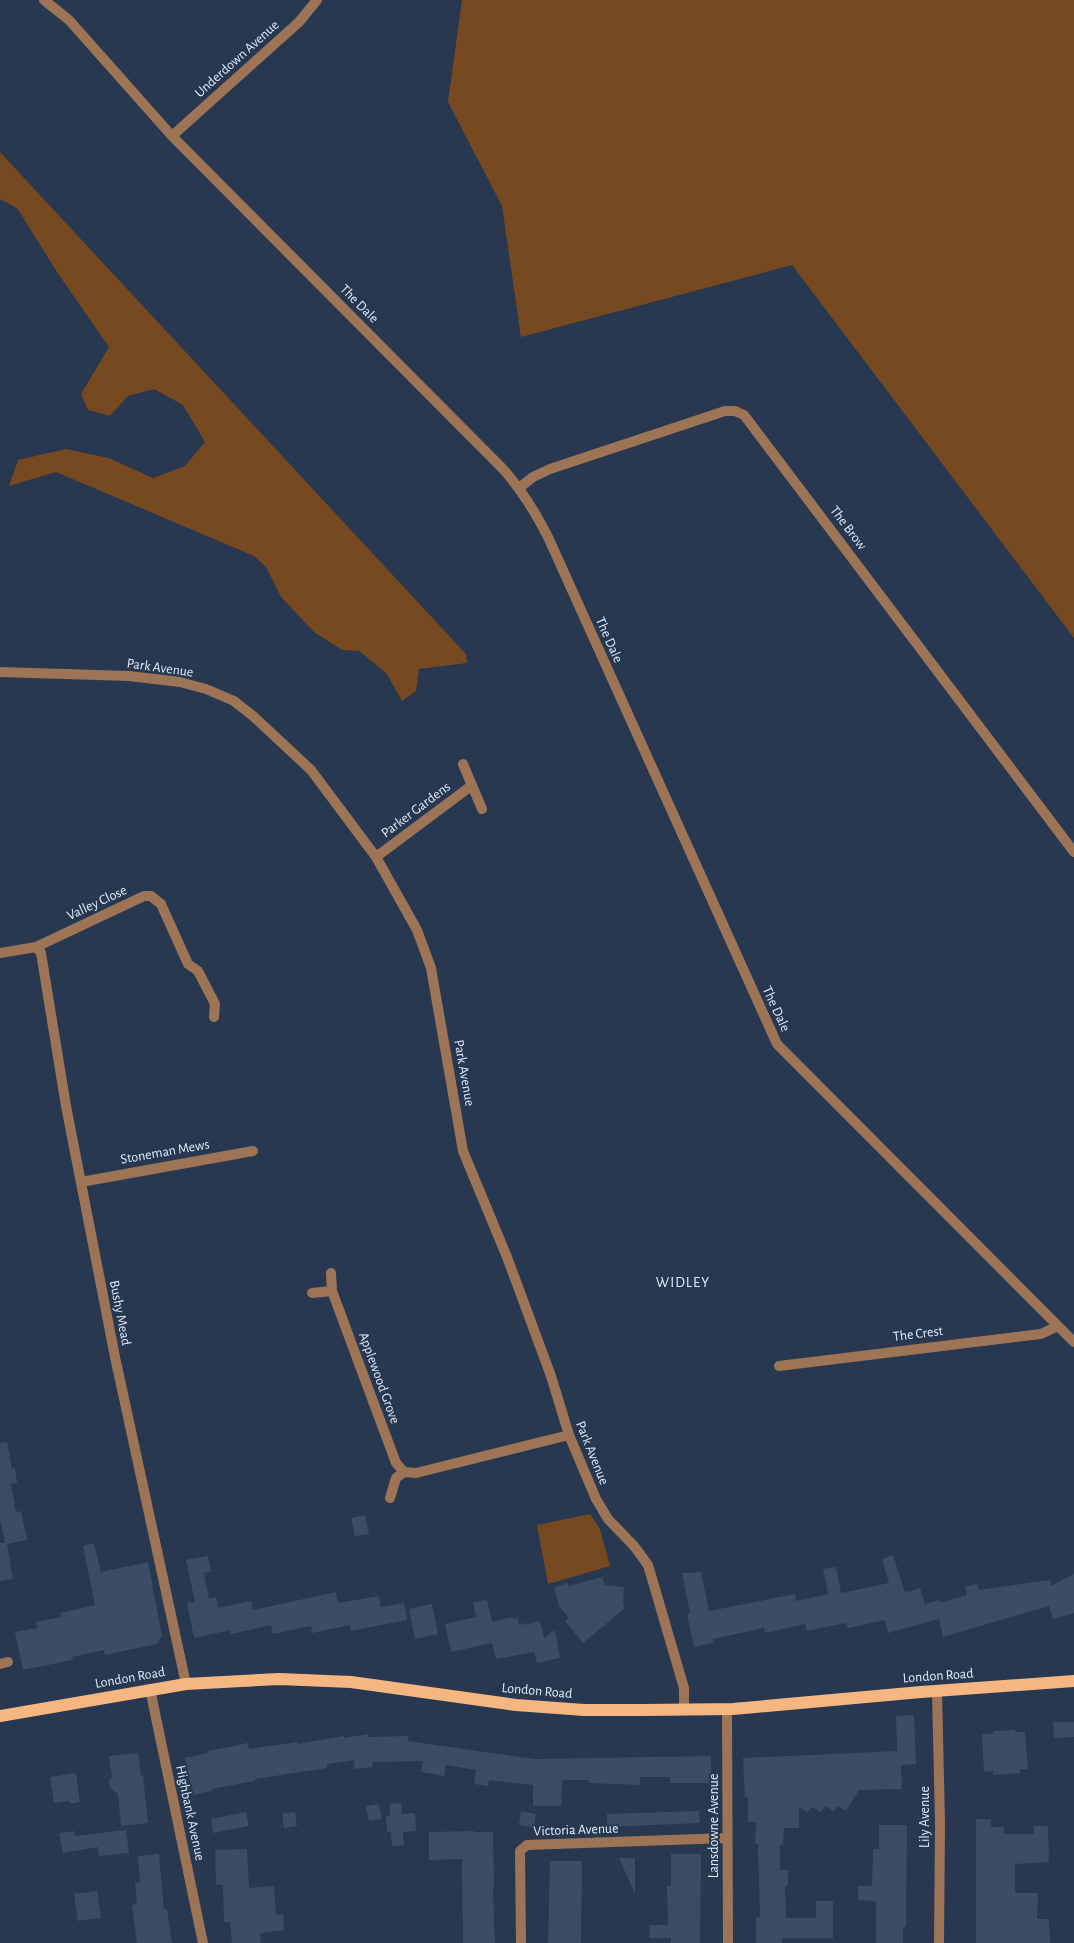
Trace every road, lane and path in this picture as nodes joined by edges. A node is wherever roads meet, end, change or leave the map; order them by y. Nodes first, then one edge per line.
1 (44, 0) edge
2 (317, 0) edge
3 (172, 136) junction
4 (519, 488) junction
5 (0, 672) edge
6 (463, 764) dead end
7 (471, 786) junction
8 (482, 809) dead end
9 (1074, 852) edge
10 (376, 857) junction
11 (36, 947) junction
12 (0, 953) edge
13 (214, 1017) dead end
14 (253, 1150) dead end
15 (81, 1182) junction
16 (330, 1273) dead end
17 (332, 1291) junction
18 (312, 1293) dead end
19 (1058, 1326) junction
20 (1074, 1342) edge
21 (779, 1366) dead end
22 (569, 1435) junction
23 (404, 1472) junction
24 (390, 1498) dead end
25 (1074, 1681) edge
26 (186, 1684) junction
27 (150, 1689) junction
28 (937, 1691) junction
29 (727, 1709) junction
30 (684, 1710) junction
31 (0, 1716) edge
32 (727, 1838) junction
33 (203, 1943) edge
34 (521, 1943) edge
35 (728, 1943) edge
36 (939, 1943) edge

1 - 3 street, The Dale
2 - 3 street, Underdown Avenue
3 - 4 street, The Dale
4 - 9 street, The Brow
4 - 19 street, The Dale
5 - 10 street, Park Avenue
6 - 7 street, Parker Gardens
7 - 8 street, Parker Gardens
7 - 10 street, Parker Gardens
10 - 22 street, Park Avenue
11 - 12 street
11 - 13 street, Valley Close
11 - 15 street, Bushy Mead
14 - 15 street, Stoneman Mews
15 - 26 street, Bushy Mead
16 - 17 street, Applewood Grove
17 - 18 street
17 - 23 street, Applewood Grove
19 - 20 street, The Dale
19 - 21 street, The Crest
22 - 23 street
22 - 30 street, Park Avenue
23 - 24 street
25 - 28 main road, London Road
26 - 27 main road, London Road
26 - 30 main road, London Road
27 - 31 main road, London Road
27 - 33 street, Highbank Avenue
28 - 29 main road, London Road
28 - 36 street, Lily Avenue
29 - 30 main road, London Road
29 - 32 street, Lansdowne Avenue
32 - 34 street, Victoria Avenue
32 - 35 street, Lansdowne Avenue

